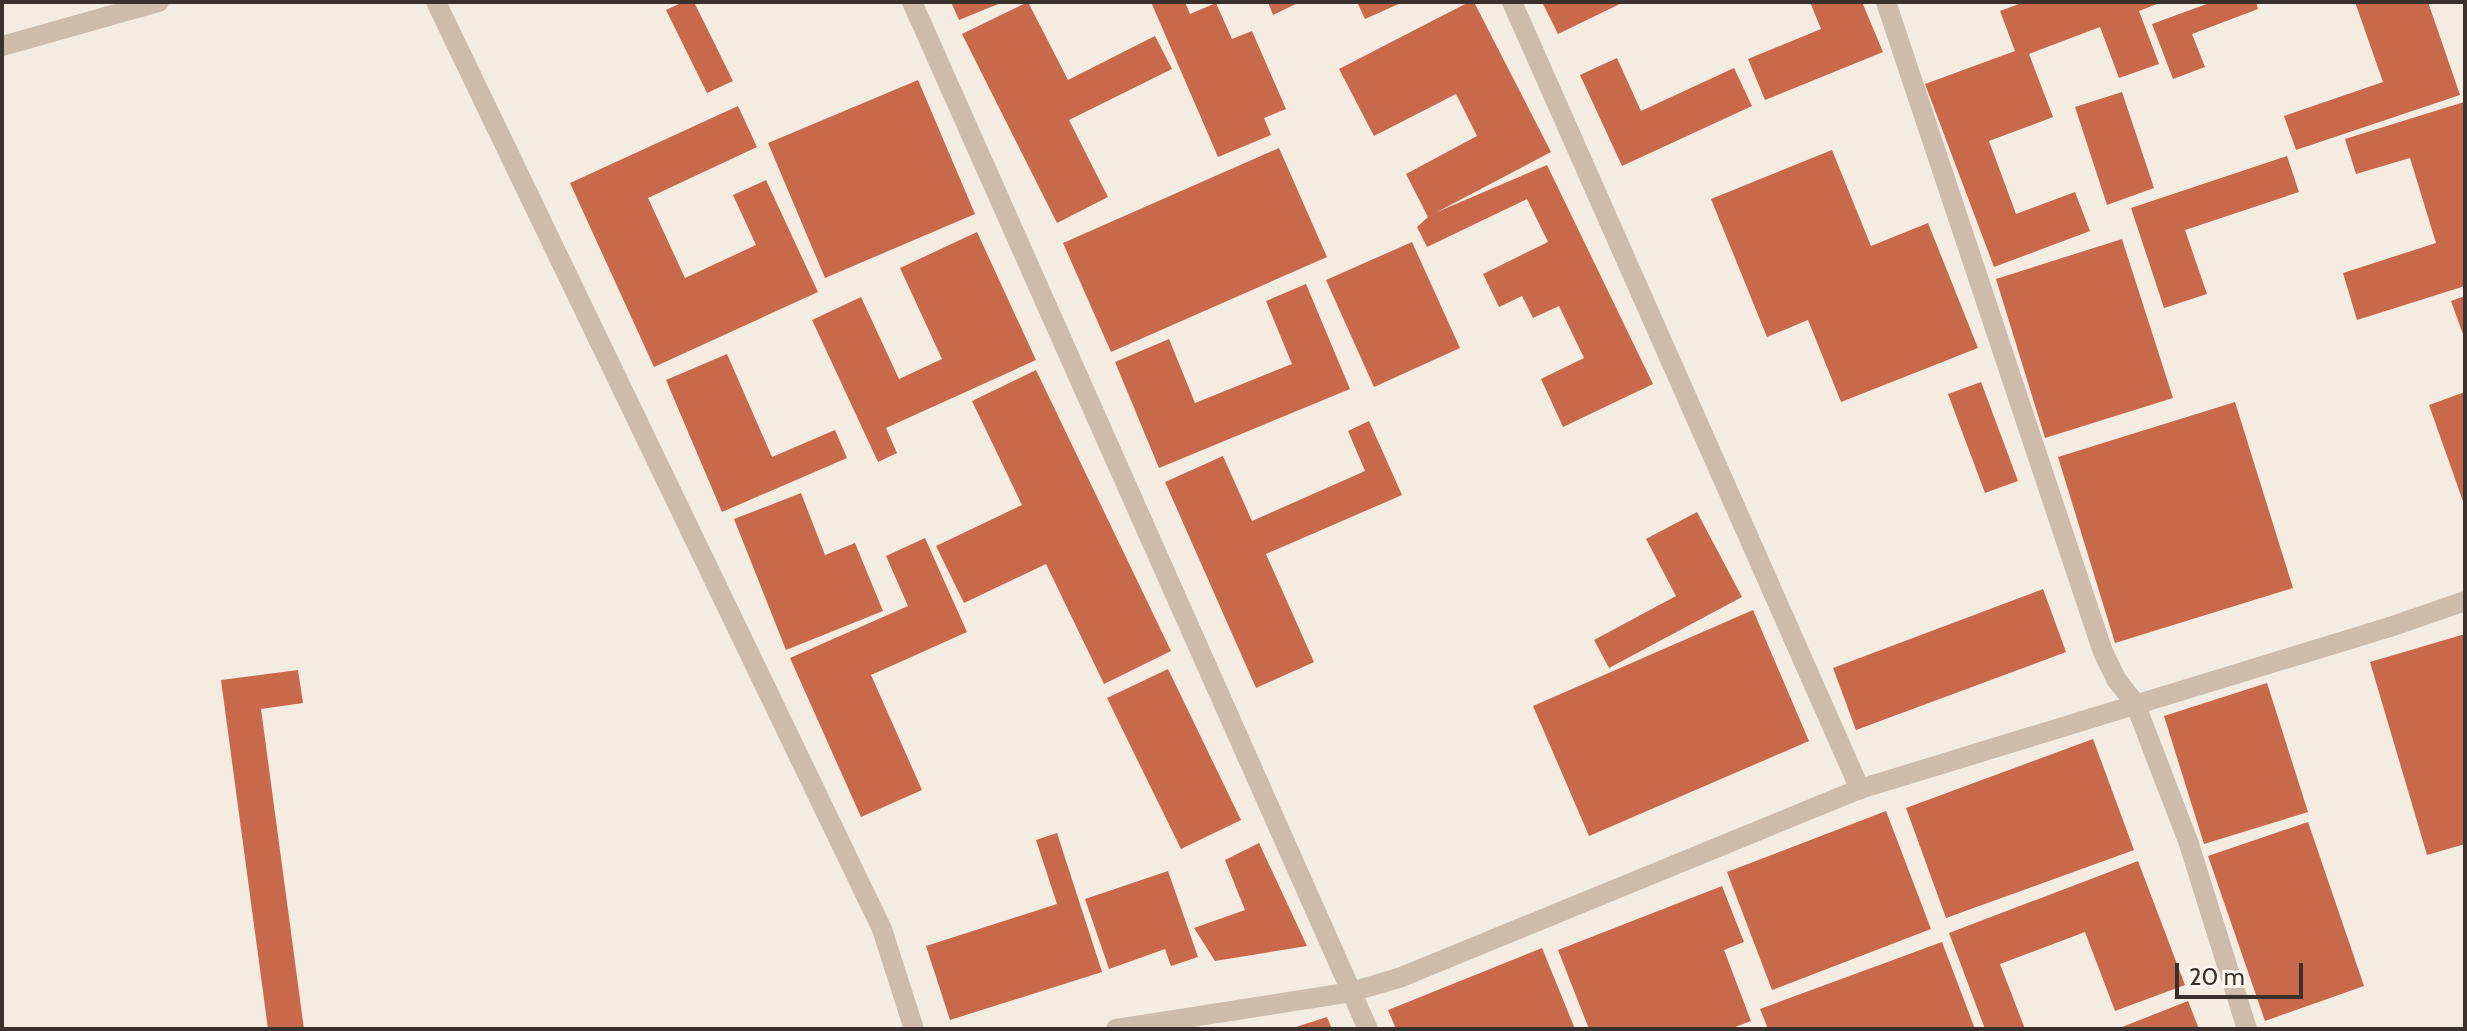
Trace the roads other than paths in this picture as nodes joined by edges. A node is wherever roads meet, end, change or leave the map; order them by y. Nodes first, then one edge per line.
1 (159, 2) edge
2 (436, 2) edge
3 (912, 2) edge
4 (1512, 2) edge
5 (1886, 2) edge
6 (2, 46) edge
7 (2465, 601) edge
8 (2135, 703) junction
9 (1860, 789) junction
10 (1351, 992) junction
11 (914, 1029) edge
12 (1116, 1029) edge
13 (1368, 1029) edge
14 (2247, 1029) edge

1 - 6 street
2 - 11 street
3 - 10 street
4 - 9 street
5 - 8 street
7 - 8 street
8 - 9 street
8 - 14 street
9 - 10 street
10 - 12 street
10 - 13 street

